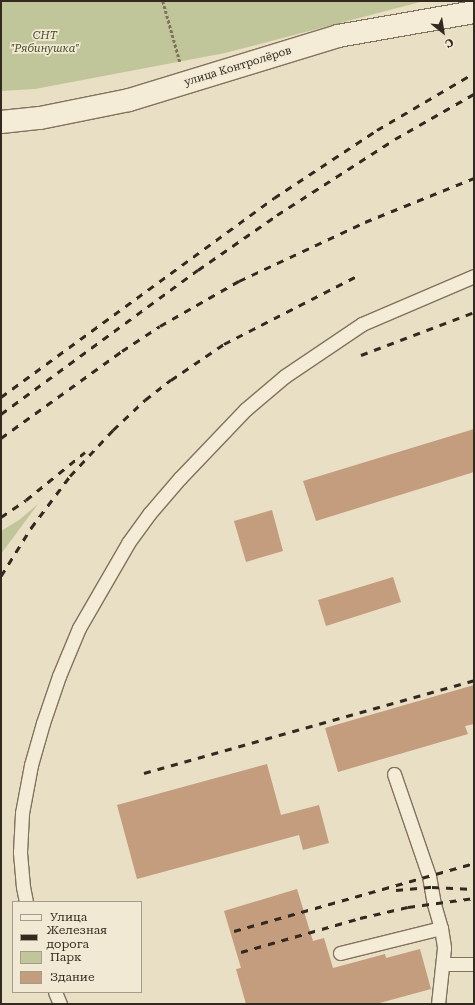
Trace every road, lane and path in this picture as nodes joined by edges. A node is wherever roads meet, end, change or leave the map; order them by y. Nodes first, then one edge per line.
1 (163, 1) edge
2 (474, 12) edge
3 (186, 84) junction
4 (1, 122) edge
5 (474, 276) edge
6 (394, 774) dead end
7 (26, 901) edge
8 (441, 928) junction
9 (340, 953) dead end
10 (443, 964) junction
11 (474, 964) edge
12 (55, 993) edge
13 (60, 1004) edge
14 (438, 1004) edge

1 - 3 path
2 - 3 street, улица Контролёров
3 - 4 street, улица Контролёров
5 - 7 lane
6 - 8 lane
8 - 9 lane
8 - 10 lane
10 - 11 lane
10 - 14 lane
12 - 13 lane

